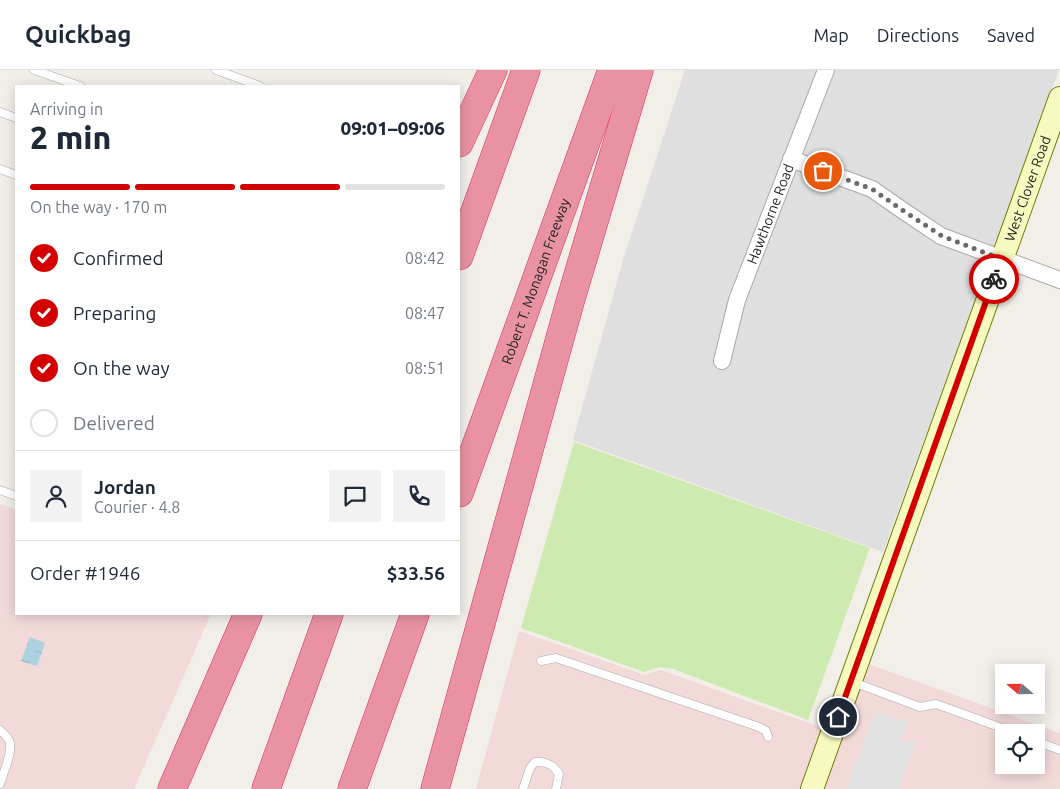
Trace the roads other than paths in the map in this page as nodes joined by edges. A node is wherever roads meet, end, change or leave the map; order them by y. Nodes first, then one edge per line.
1 (34, 70) edge
2 (216, 70) edge
3 (493, 70) edge
4 (526, 70) edge
5 (612, 70) edge
6 (639, 70) edge
7 (826, 70) edge
8 (77, 85) edge
9 (257, 85) edge
10 (1060, 98) edge
11 (0, 112) edge
12 (15, 118) edge
13 (460, 141) edge
14 (790, 159) junction
15 (0, 169) edge
16 (15, 175) edge
17 (460, 253) edge
18 (1001, 259) junction
19 (1060, 280) edge
20 (722, 361) dead end
21 (0, 490) edge
22 (460, 490) edge
23 (15, 496) edge
24 (248, 615) edge
25 (329, 615) edge
26 (415, 615) edge
27 (541, 661) dead end
28 (851, 681) junction
29 (995, 725) edge
30 (0, 730) edge
31 (768, 737) dead end
32 (1045, 744) edge
33 (1060, 750) edge
34 (0, 784) edge
35 (172, 789) edge
36 (266, 789) edge
37 (352, 789) edge
38 (435, 789) edge
39 (522, 789) edge
40 (556, 789) edge
41 (812, 789) edge

1 - 8 lane
2 - 9 lane
3 - 13 highway
4 - 17 highway
5 - 22 highway, Robert T. Monagan Freeway
6 - 38 highway
7 - 14 street, Hawthorne Road
10 - 18 street, West Clover Road
11 - 12 lane
14 - 18 street
14 - 20 street, Hawthorne Road
15 - 16 lane
18 - 19 street
18 - 28 street, West Clover Road
21 - 23 lane
24 - 35 highway
25 - 36 highway
26 - 37 highway
27 - 31 lane
28 - 29 lane
28 - 41 street, West Clover Road
30 - 34 lane
32 - 33 lane
39 - 40 lane

